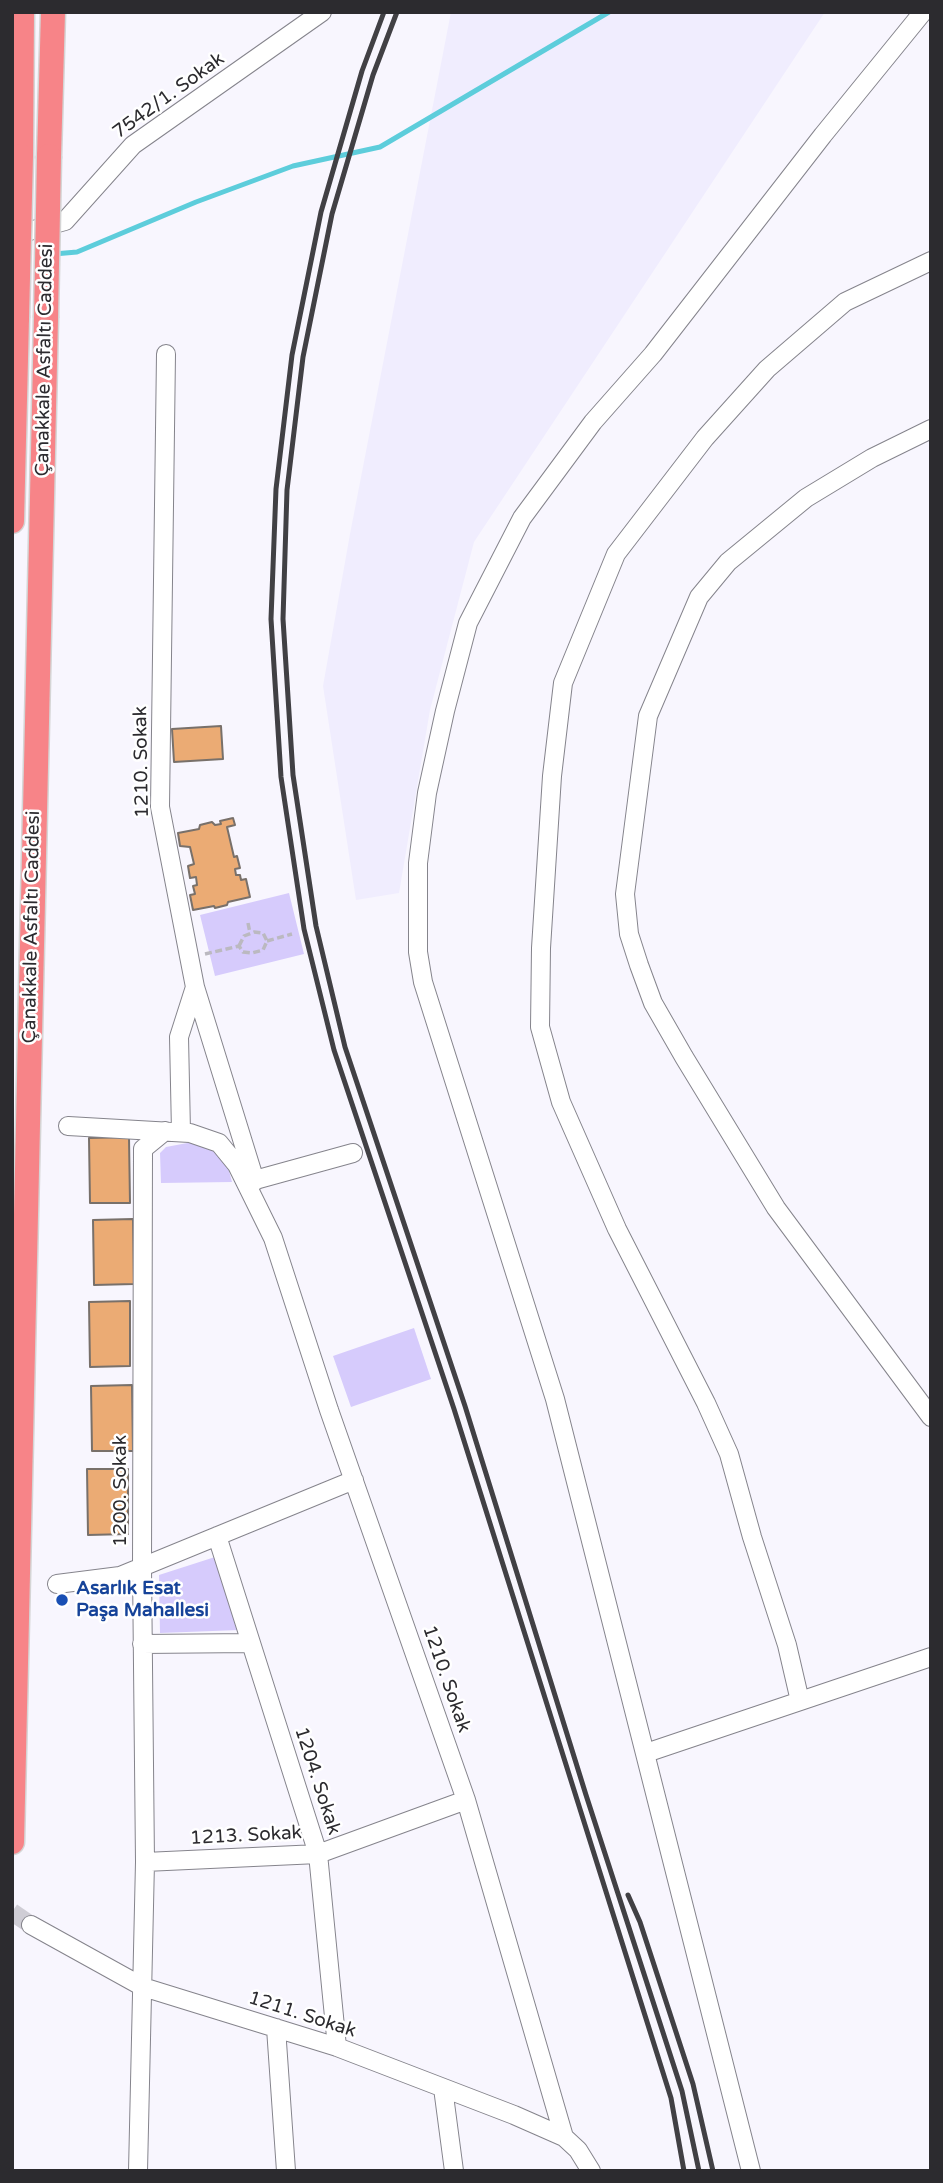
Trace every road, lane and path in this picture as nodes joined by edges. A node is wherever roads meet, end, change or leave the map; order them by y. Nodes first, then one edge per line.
1 (22, 12) edge
2 (53, 12) edge
3 (323, 12) edge
4 (923, 12) edge
5 (16, 152) edge
6 (12, 236) edge
7 (931, 261) edge
8 (166, 354) dead end
9 (931, 429) edge
10 (12, 521) edge
11 (248, 923) dead end
12 (250, 933) junction
13 (292, 934) dead end
14 (267, 941) junction
15 (239, 946) junction
16 (189, 958) junction
17 (195, 987) junction
18 (68, 1126) dead end
19 (173, 1132) junction
20 (353, 1153) dead end
21 (255, 1180) junction
22 (273, 1238) junction
23 (931, 1417) edge
24 (354, 1480) junction
25 (217, 1536) junction
26 (142, 1568) junction
27 (57, 1584) dead end
28 (251, 1643) junction
29 (142, 1644) junction
30 (931, 1657) edge
31 (800, 1701) junction
32 (646, 1753) junction
33 (466, 1801) junction
34 (12, 1842) edge
35 (318, 1854) junction
36 (145, 1862) junction
37 (31, 1925) tunnel mouth
38 (143, 1987) junction
39 (276, 2028) junction
40 (337, 2047) junction
41 (443, 2088) junction
42 (564, 2137) junction
43 (138, 2171) edge
44 (286, 2171) edge
45 (454, 2171) edge
46 (591, 2171) edge
47 (751, 2171) edge

1 - 5 highway, Çanakkale Asfaltı Caddesi
2 - 34 highway, Çanakkale Asfaltı Caddesi, bridge
3 - 6 street, 7542/1. Sokak
4 - 32 street
5 - 10 highway, Çanakkale Asfaltı Caddesi, bridge
7 - 31 street
8 - 16 street, 1210. Sokak
9 - 23 street
11 - 12 path
12 - 14 path
12 - 15 path
13 - 14 path
14 - 15 path
15 - 16 path
16 - 17 street, 1210. Sokak
17 - 19 street
17 - 21 street, 1210. Sokak
18 - 19 street, 1210. Sokak
19 - 22 street, 1210. Sokak
19 - 26 street, 1200. Sokak
20 - 21 street
21 - 22 street, 1210. Sokak
22 - 24 street, 1210. Sokak
24 - 25 street
24 - 33 street, 1210. Sokak
25 - 26 street
25 - 28 street, 1204. Sokak
26 - 27 street
26 - 29 street, 1200. Sokak
28 - 29 street
28 - 35 street, 1204. Sokak
29 - 36 street, 1200. Sokak
30 - 31 street
31 - 32 street
32 - 47 street
33 - 35 street, 1213. Sokak
33 - 42 street, 1210. Sokak
35 - 36 street, 1213. Sokak
35 - 40 street, 1204. Sokak
36 - 38 street, 1200. Sokak
37 - 38 street, 1211. Sokak
38 - 39 street, 1211. Sokak
38 - 43 street, 1200. Sokak
39 - 40 street, 1211. Sokak
39 - 44 street
40 - 41 street, 1211. Sokak
41 - 42 street, 1211. Sokak
41 - 45 street
42 - 46 street

